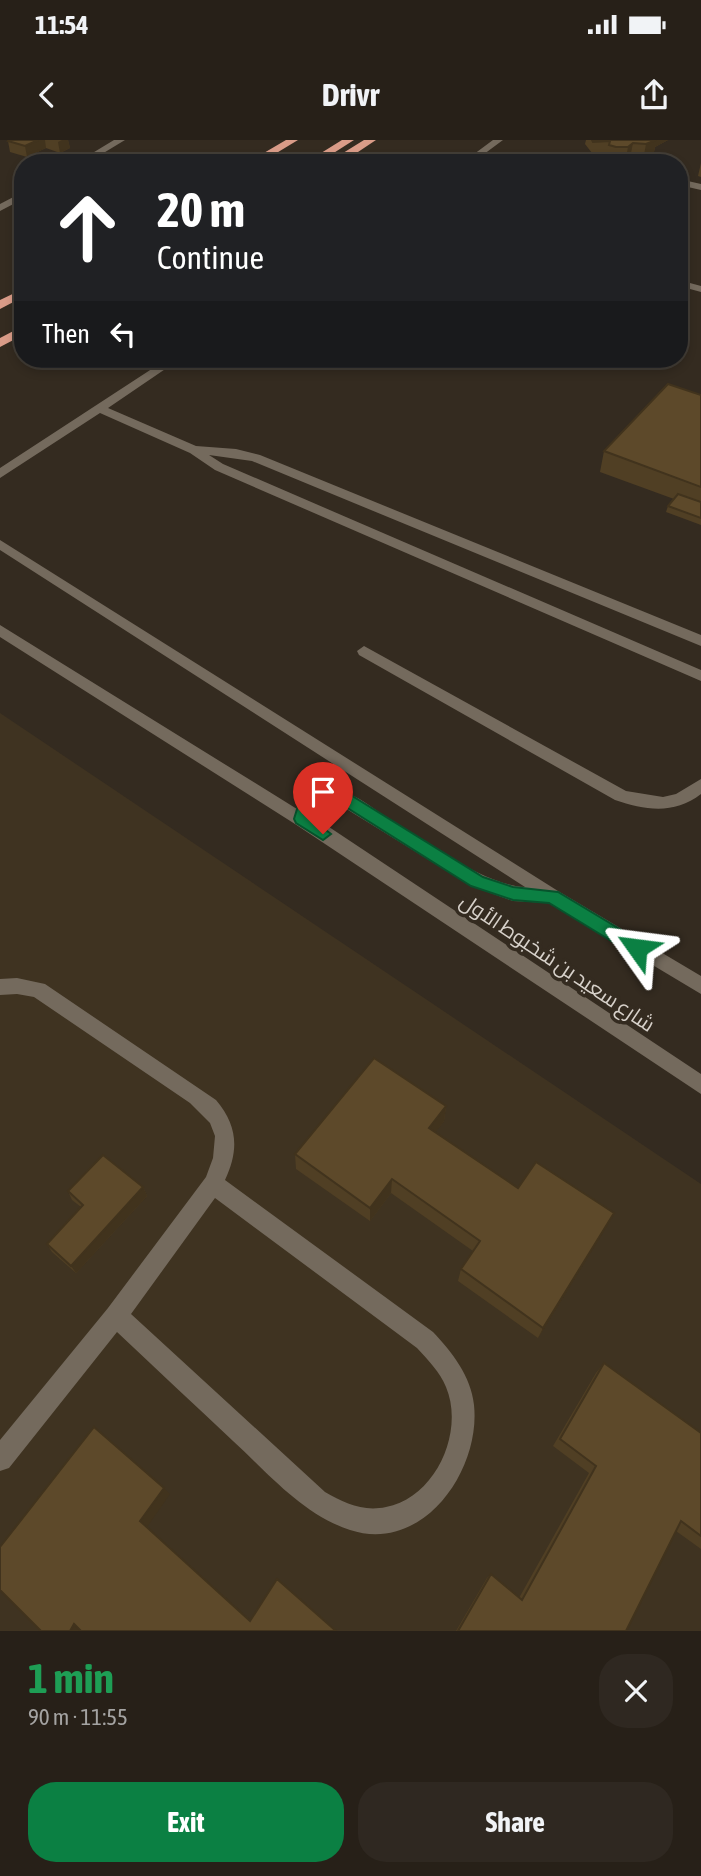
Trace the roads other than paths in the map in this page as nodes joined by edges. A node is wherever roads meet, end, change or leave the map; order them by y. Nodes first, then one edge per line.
1 (95, 140) edge
2 (121, 140) edge
3 (293, 140) edge
4 (349, 140) edge
5 (371, 140) edge
6 (499, 140) edge
7 (112, 145) junction
8 (96, 154) edge
9 (268, 154) edge
10 (325, 154) edge
11 (349, 154) edge
12 (479, 154) edge
13 (161, 368) edge
14 (100, 409) junction
15 (194, 450) junction
16 (6, 471) edge
17 (0, 484) edge
18 (0, 544) edge
19 (0, 630) edge
20 (701, 641) edge
21 (364, 651) dead end
22 (701, 677) edge
23 (701, 785) edge
24 (301, 819) junction
25 (552, 896) junction
26 (701, 986) edge
27 (0, 987) edge
28 (701, 1085) edge
29 (213, 1184) junction
30 (116, 1316) junction
31 (0, 1459) edge

1 - 7 street
2 - 7 street
3 - 9 highway
4 - 10 highway
5 - 11 highway
6 - 12 street
7 - 8 street
13 - 14 street
14 - 15 street
14 - 16 street
15 - 20 street
15 - 22 street
16 - 17 street
18 - 25 street
19 - 24 street, شارع سعيد بن شخبوط الأول
21 - 23 street
24 - 25 street
24 - 28 street, شارع سعيد بن شخبوط الأول
25 - 26 street
27 - 29 street
29 - 30 street
29 - 30 street
30 - 31 street

